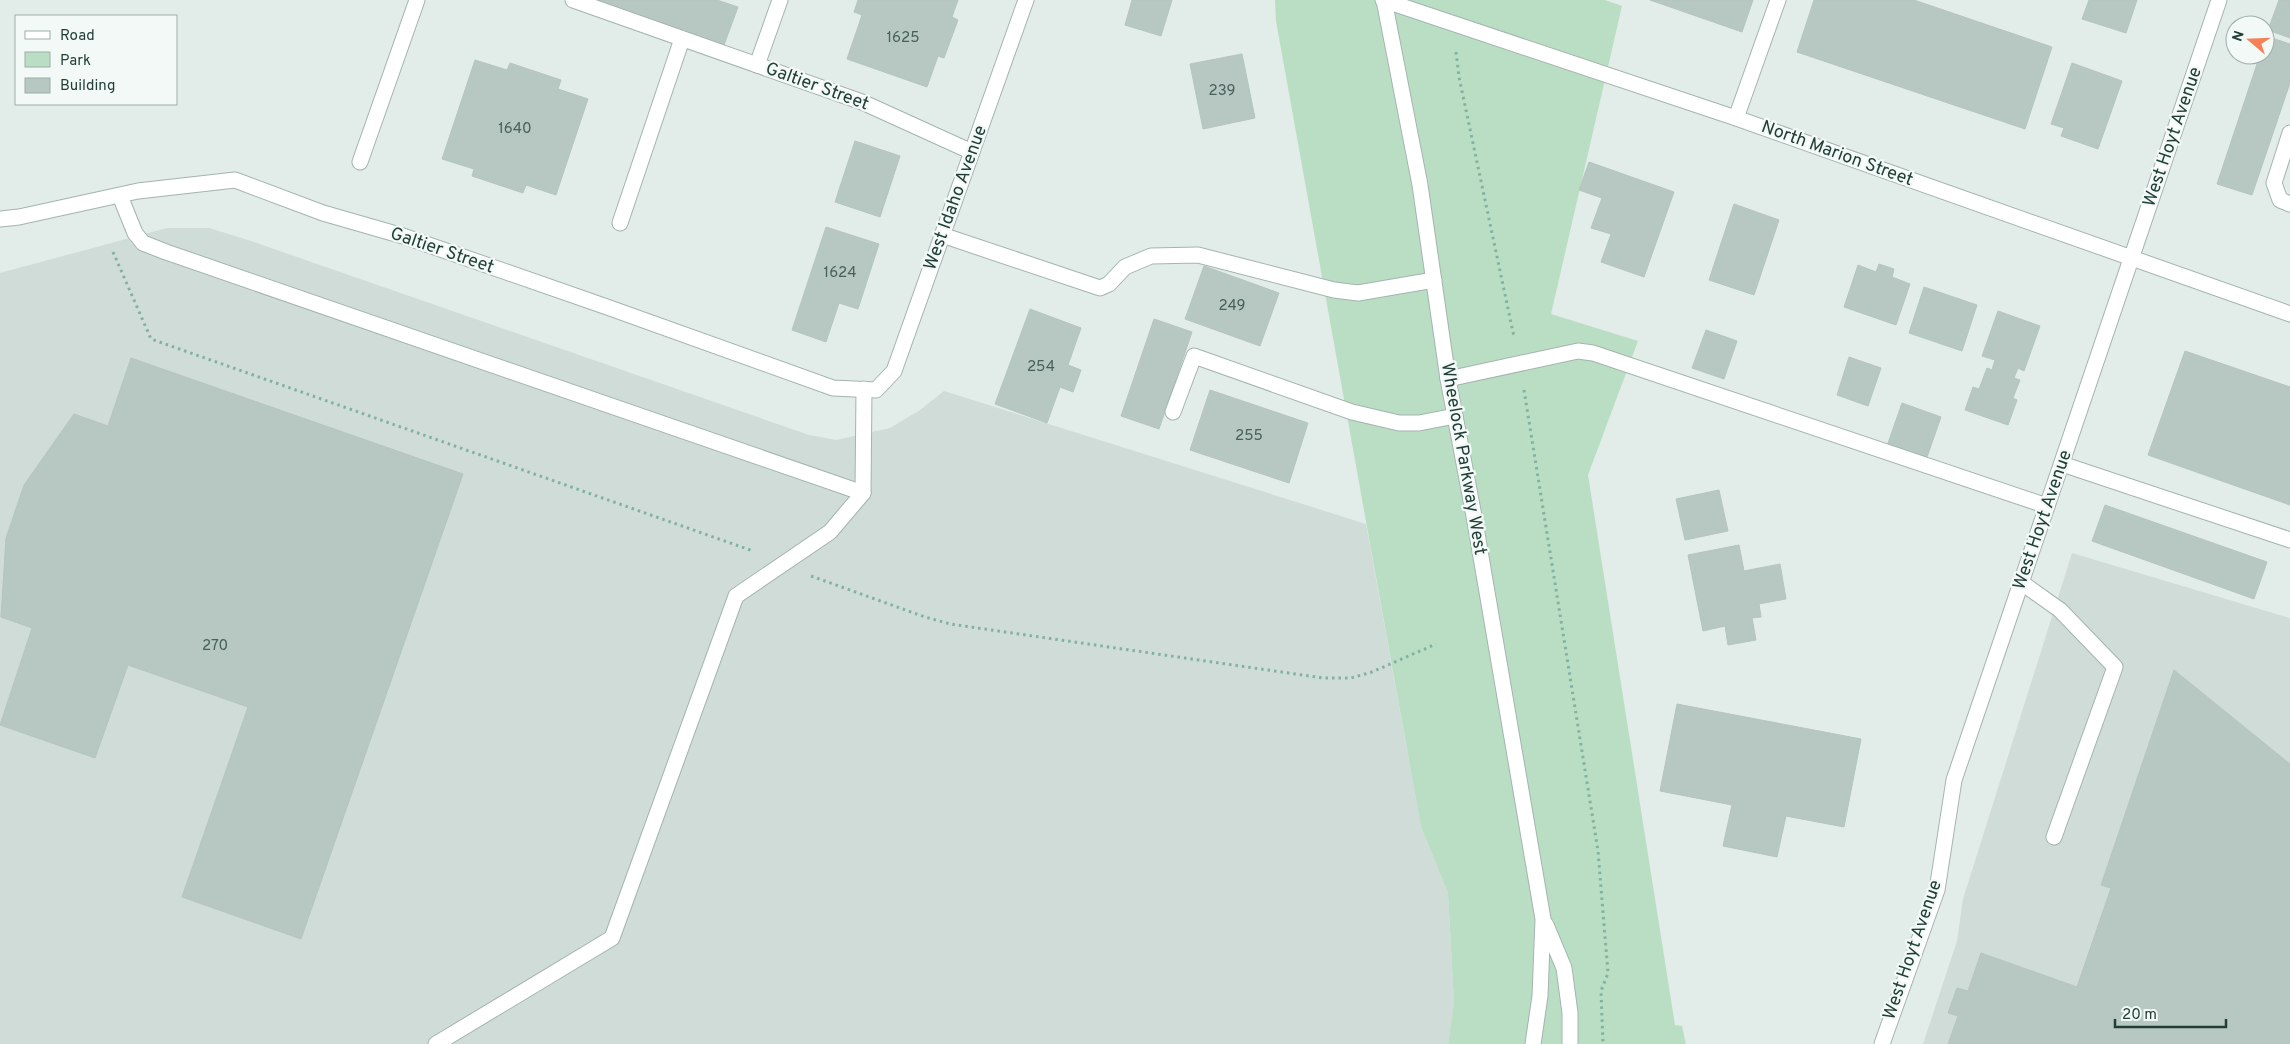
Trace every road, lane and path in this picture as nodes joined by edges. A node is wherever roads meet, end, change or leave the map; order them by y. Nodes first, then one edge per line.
1 (417, 0) edge
2 (573, 0) edge
3 (780, 0) edge
4 (1026, 0) edge
5 (1384, 0) edge
6 (1778, 0) edge
7 (2219, 0) edge
8 (1453, 24) junction
9 (682, 39) junction
10 (757, 65) junction
11 (1736, 118) junction
12 (2290, 133) edge
13 (972, 152) junction
14 (360, 162) dead end
15 (120, 196) junction
16 (2290, 204) edge
17 (0, 219) edge
18 (620, 223) dead end
19 (942, 235) junction
20 (110, 244) dead end
21 (2131, 259) junction
22 (1434, 280) junction
23 (2290, 314) edge
24 (1519, 362) junction
25 (1448, 379) junction
26 (870, 390) junction
27 (1173, 412) dead end
28 (1455, 416) junction
29 (2062, 464) junction
30 (863, 493) junction
31 (2047, 506) junction
32 (2290, 540) edge
33 (786, 562) junction
34 (2022, 583) junction
35 (1436, 644) dead end
36 (2054, 837) dead end
37 (1543, 919) junction
38 (436, 1044) edge
39 (1533, 1044) edge
40 (1570, 1044) edge
41 (1603, 1044) edge
42 (1882, 1044) edge

1 - 14 street
2 - 9 street, Galtier Street
3 - 10 street
4 - 13 street, West Idaho Avenue
5 - 8 street, North Marion Street
5 - 22 street, Wheelock Parkway West
6 - 11 street
7 - 21 street, West Hoyt Avenue
8 - 11 street, North Marion Street
8 - 24 path
9 - 10 street, Galtier Street
9 - 18 street
10 - 13 street, Galtier Street
11 - 21 street, North Marion Street
12 - 16 street
13 - 19 street, West Idaho Avenue
15 - 17 street, Galtier Street
15 - 26 street, Galtier Street
15 - 30 street
19 - 22 street
19 - 26 street, West Idaho Avenue
20 - 33 path
21 - 23 street, North Marion Street
21 - 29 street, West Hoyt Avenue
22 - 25 street, Wheelock Parkway West
24 - 25 street
24 - 31 street
24 - 41 path
25 - 28 street, Wheelock Parkway West
26 - 30 street
27 - 28 street
28 - 37 street, Wheelock Parkway West
29 - 31 street, West Hoyt Avenue
29 - 32 street
30 - 33 street
31 - 34 street, West Hoyt Avenue
33 - 35 path
33 - 38 street
34 - 36 street
34 - 42 street, West Hoyt Avenue
37 - 39 street, Wheelock Parkway West
37 - 40 street, Wheelock Parkway West

